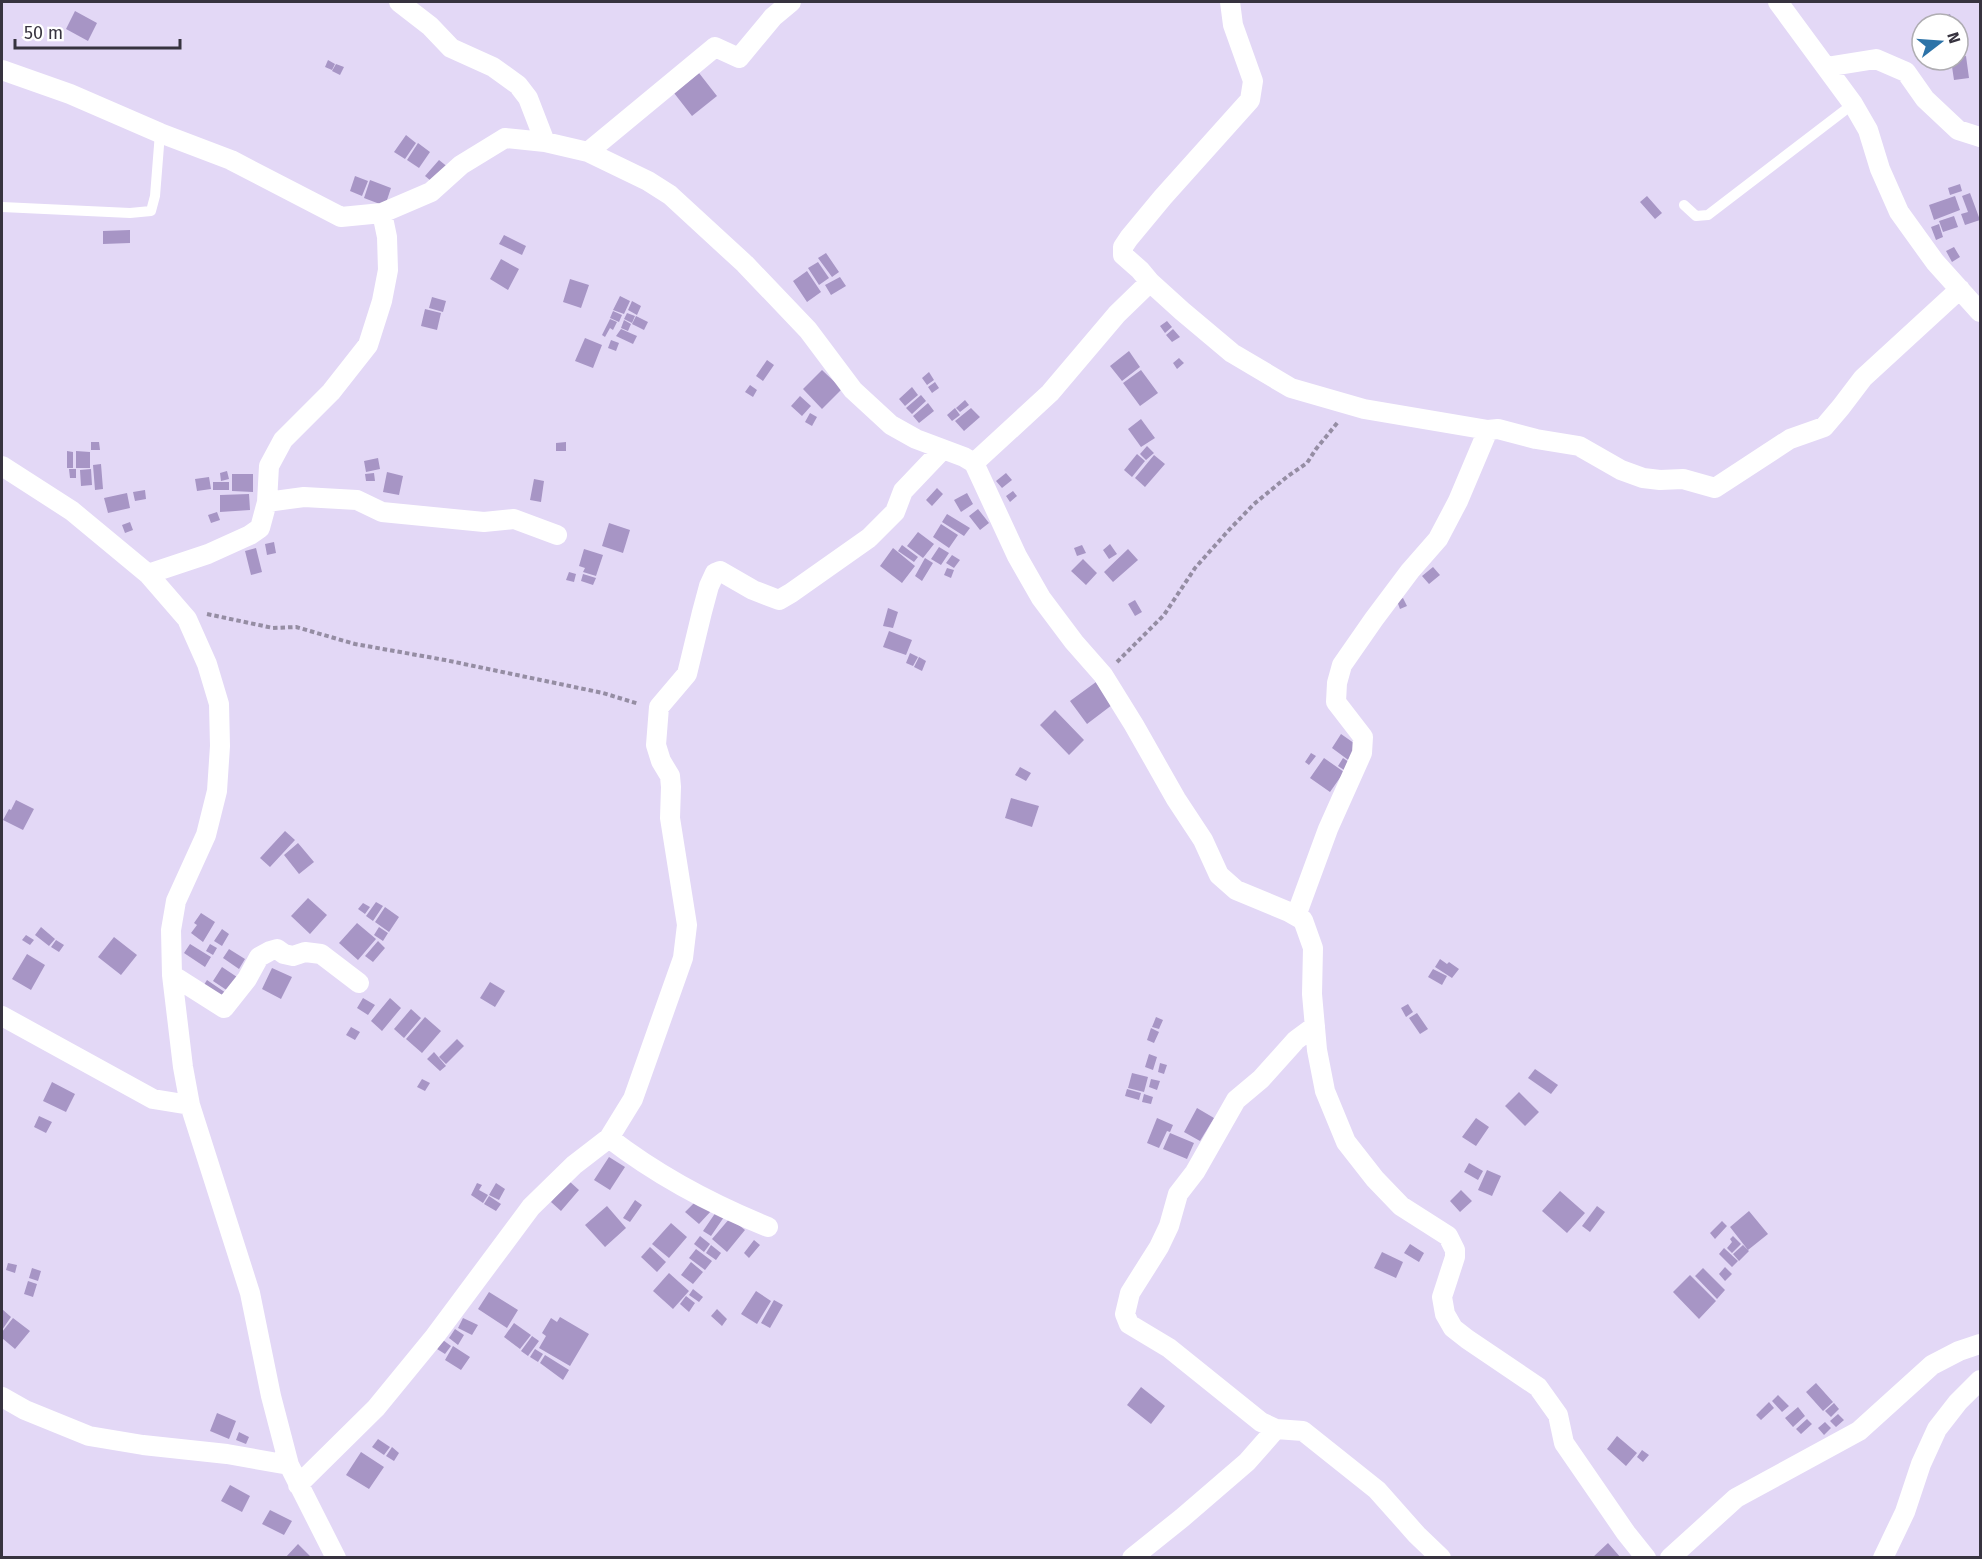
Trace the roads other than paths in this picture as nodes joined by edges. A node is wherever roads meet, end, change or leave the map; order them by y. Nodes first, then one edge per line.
1 (399, 2) edge
2 (791, 2) edge
3 (1230, 2) edge
4 (1778, 2) edge
5 (1826, 67) junction
6 (2, 70) edge
7 (1853, 104) junction
8 (160, 133) junction
9 (1980, 136) edge
10 (545, 142) junction
11 (588, 152) junction
12 (1684, 205) dead end
13 (2, 207) edge
14 (382, 213) junction
15 (1150, 282) junction
16 (1959, 289) junction
17 (1980, 312) edge
18 (1488, 430) junction
19 (942, 450) junction
20 (974, 463) junction
21 (2, 466) edge
22 (267, 502) junction
23 (556, 535) dead end
24 (148, 574) junction
25 (1296, 916) junction
26 (172, 975) junction
27 (359, 982) dead end
28 (2, 1016) edge
29 (1315, 1026) junction
30 (190, 1105) junction
31 (609, 1138) junction
32 (768, 1227) dead end
33 (1980, 1344) edge
34 (1980, 1380) edge
35 (2, 1397) edge
36 (1276, 1429) junction
37 (289, 1466) junction
38 (298, 1485) junction
39 (336, 1557) edge
40 (1132, 1557) edge
41 (1441, 1557) edge
42 (1646, 1557) edge
43 (1670, 1557) edge
44 (1883, 1557) edge

1 - 10 street
2 - 11 street
3 - 15 street
4 - 5 street
5 - 7 street
5 - 9 street
6 - 8 street
7 - 12 lane
7 - 16 street
8 - 13 lane
8 - 14 street
10 - 11 street
10 - 14 street
11 - 19 street
14 - 22 street
15 - 18 street
15 - 20 street
16 - 17 street
16 - 18 street
18 - 25 street
19 - 20 street
19 - 31 street
20 - 25 street
21 - 24 street
22 - 23 street
22 - 24 street
24 - 26 street
25 - 29 street
26 - 27 street
26 - 30 street
28 - 30 street
29 - 36 street
29 - 42 street
30 - 37 street
31 - 32 street
31 - 38 street
33 - 43 street
34 - 44 street
35 - 37 street
36 - 40 street
36 - 41 street
37 - 38 street
38 - 39 street

